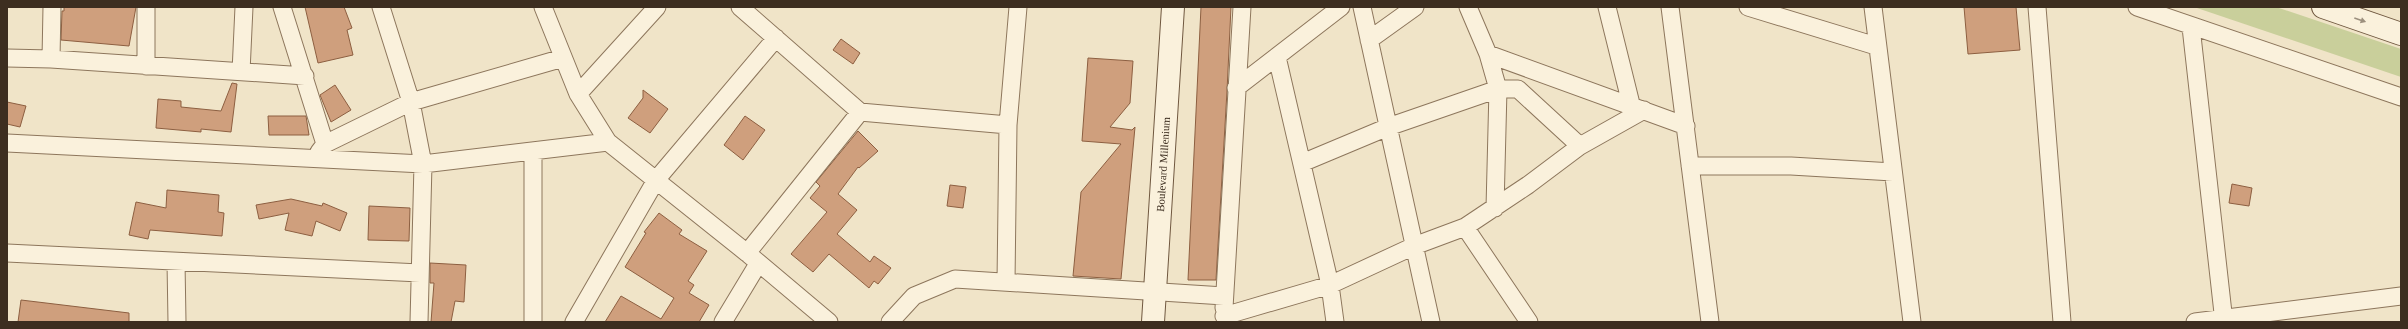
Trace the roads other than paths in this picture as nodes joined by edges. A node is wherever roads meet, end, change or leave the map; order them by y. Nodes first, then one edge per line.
1 (52, 7) edge
2 (146, 7) edge
3 (244, 7) edge
4 (282, 7) edge
5 (381, 7) edge
6 (543, 7) edge
7 (658, 7) edge
8 (740, 7) edge
9 (1018, 7) edge
10 (1173, 7) edge
11 (1242, 7) edge
12 (1340, 7) edge
13 (1362, 7) edge
14 (1415, 7) edge
15 (1468, 7) edge
16 (1607, 7) edge
17 (1670, 7) edge
18 (1748, 7) edge
19 (1873, 7) edge
20 (2037, 7) edge
21 (2137, 7) edge
22 (2323, 7) edge
23 (2191, 27) junction
24 (2401, 34) edge
25 (776, 38) junction
26 (1369, 40) junction
27 (1876, 46) junction
28 (1488, 54) junction
29 (1277, 57) junction
30 (7, 58) edge
31 (564, 58) junction
32 (51, 59) junction
33 (146, 66) junction
34 (241, 72) junction
35 (304, 76) junction
36 (1236, 88) junction
37 (1498, 89) junction
38 (578, 94) junction
39 (2401, 97) edge
40 (411, 102) junction
41 (1637, 107) junction
42 (860, 112) junction
43 (1008, 125) junction
44 (1686, 126) junction
45 (1388, 127) junction
46 (608, 142) junction
47 (7, 143) edge
48 (325, 144) junction
49 (1580, 146) junction
50 (533, 151) junction
51 (311, 160) junction
52 (1302, 163) junction
53 (423, 164) junction
54 (1690, 166) junction
55 (1892, 172) junction
56 (656, 180) junction
57 (1495, 208) junction
58 (1465, 227) junction
59 (1414, 246) junction
60 (7, 253) edge
61 (753, 259) junction
62 (176, 262) junction
63 (420, 273) junction
64 (1006, 282) junction
65 (1330, 285) junction
66 (1154, 293) junction
67 (1224, 296) junction
68 (2401, 296) edge
69 (1224, 319) edge
70 (2224, 320) edge
71 (177, 322) edge
72 (419, 322) edge
73 (533, 322) edge
74 (574, 322) edge
75 (723, 322) edge
76 (829, 322) edge
77 (890, 322) edge
78 (1153, 322) edge
79 (1335, 322) edge
80 (1431, 322) edge
81 (1529, 322) edge
82 (1710, 322) edge
83 (1912, 322) edge
84 (2062, 322) edge
85 (2195, 322) edge

1 - 32 street
2 - 33 street
3 - 34 street
4 - 35 street
5 - 40 street
6 - 31 street
7 - 38 street
8 - 25 street
9 - 43 street
10 - 66 main road, Boulevard Millenium
11 - 36 street
12 - 29 street
13 - 26 street
14 - 26 street
15 - 28 street
16 - 41 street
17 - 44 street
18 - 27 street
19 - 27 street
20 - 84 street
21 - 23 street
22 -> 24 main road
23 - 39 street
23 - 70 street
25 - 42 street
25 - 56 street
26 - 45 street
27 - 55 street
28 - 37 street
28 - 41 street
29 - 36 street
29 - 52 street
30 - 32 street
31 - 38 street
31 - 40 street
32 - 33 street
33 - 34 street
34 - 35 street
35 - 48 street
36 - 67 street
37 - 45 street
37 - 49 street
37 - 57 street
38 - 46 street
40 - 48 street
40 - 53 street
41 - 44 street
41 - 49 street
42 - 43 street
42 - 61 street
43 - 64 street
44 - 54 street
45 - 52 street
45 - 59 street
46 - 50 street
46 - 56 street
47 - 51 street
48 - 51 street
49 - 57 street
50 - 53 street
50 - 73 street
51 - 53 street
52 - 65 street
53 - 63 street
54 - 55 street
54 - 82 street
55 - 83 street
56 - 61 street
56 - 74 street
57 - 58 street
58 - 59 street
58 - 81 street
59 - 65 street
59 - 80 street
60 - 62 street
61 - 75 street
61 - 76 street
62 - 63 street
62 - 71 street
63 - 72 street
64 - 66 street
64 - 77 street
65 - 69 street
65 - 79 street
66 - 67 street
66 - 78 main road, Boulevard Millenium
67 - 69 street
68 - 70 street
70 - 85 street

